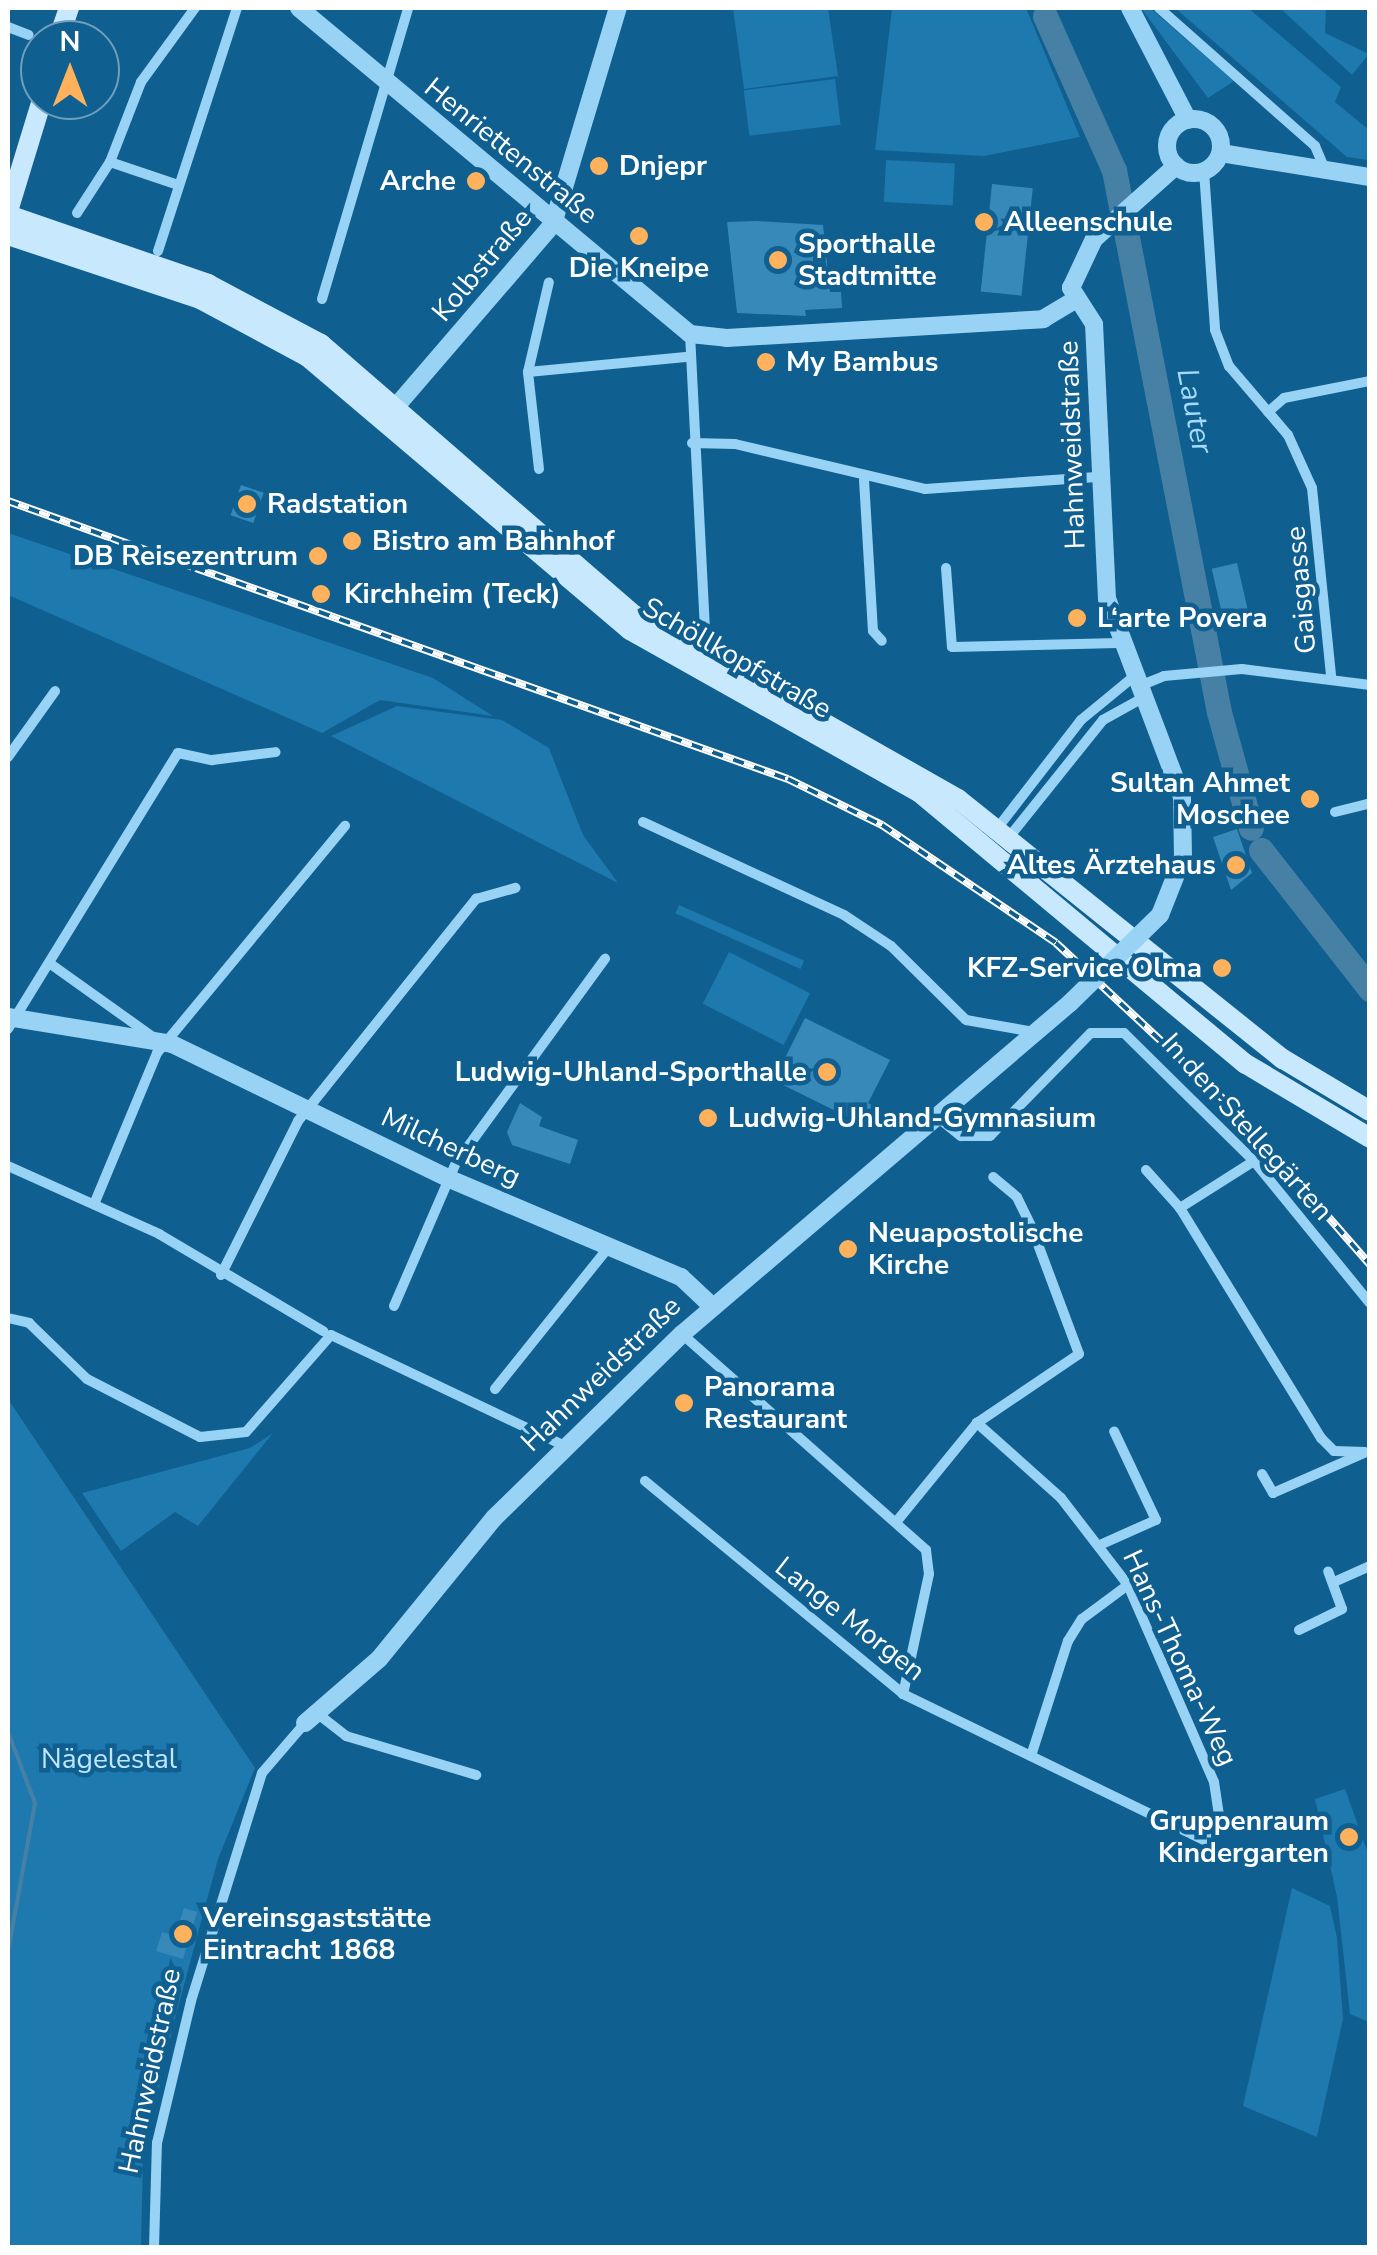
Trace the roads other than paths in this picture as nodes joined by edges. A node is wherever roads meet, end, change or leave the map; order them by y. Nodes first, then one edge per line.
1 (195, 8) edge
2 (237, 8) edge
3 (298, 8) edge
4 (408, 8) edge
5 (618, 8) edge
6 (1130, 8) edge
7 (1160, 8) edge
8 (384, 81) junction
9 (36, 120) edge
10 (1188, 120) junction
11 (1221, 153) junction
12 (110, 162) junction
13 (1176, 166) junction
14 (1204, 172) junction
15 (1326, 174) junction
16 (1370, 177) edge
17 (178, 185) junction
18 (8, 213) edge
19 (78, 214) dead end
20 (553, 224) junction
21 (8, 235) edge
22 (158, 251) dead end
23 (549, 282) dead end
24 (322, 299) dead end
25 (1076, 299) junction
26 (690, 334) junction
27 (688, 357) junction
28 (528, 372) junction
29 (1370, 381) edge
30 (397, 404) junction
31 (1268, 412) junction
32 (383, 421) junction
33 (692, 442) junction
34 (539, 470) dead end
35 (1097, 478) junction
36 (864, 480) junction
37 (946, 568) dead end
38 (705, 626) dead end
39 (882, 641) dead end
40 (1118, 643) junction
41 (1331, 675) junction
42 (1370, 685) edge
43 (1136, 688) junction
44 (55, 692) dead end
45 (276, 752) dead end
46 (8, 758) edge
47 (1370, 804) edge
48 (1335, 812) dead end
49 (642, 822) dead end
50 (345, 826) dead end
51 (1000, 836) junction
52 (514, 888) dead end
53 (605, 959) dead end
54 (52, 965) junction
55 (10, 1021) edge
56 (1035, 1032) junction
57 (167, 1044) junction
58 (310, 1111) junction
59 (1370, 1111) edge
60 (936, 1116) junction
61 (1370, 1138) edge
62 (1254, 1162) junction
63 (8, 1166) edge
64 (1146, 1170) dead end
65 (993, 1176) dead end
66 (452, 1180) junction
67 (96, 1202) junction
68 (1180, 1208) junction
69 (607, 1249) junction
70 (221, 1275) junction
71 (1370, 1303) edge
72 (394, 1306) dead end
73 (713, 1307) junction
74 (8, 1318) edge
75 (323, 1331) dead end
76 (682, 1334) junction
77 (494, 1389) dead end
78 (977, 1423) junction
79 (1114, 1431) dead end
80 (565, 1446) junction
81 (1368, 1452) edge
82 (1262, 1474) dead end
83 (644, 1482) dead end
84 (897, 1521) junction
85 (1102, 1544) junction
86 (1370, 1566) edge
87 (1128, 1585) junction
88 (1298, 1630) dead end
89 (903, 1694) junction
90 (312, 1718) junction
91 (1032, 1756) junction
92 (476, 1775) dead end
93 (1208, 1842) joint
94 (154, 2248) edge

1 - 12 street
2 - 17 street
3 - 8 street, Henriettenstraße
4 - 8 street
5 - 20 street, Kolbstraße
6 - 10 street
7 - 15 street
8 - 20 street, Henriettenstraße
8 - 24 street
9 - 18 main road
10 - 11 street
10 - 13 street
11 - 14 street
11 - 15 street
12 - 17 street
12 - 19 street
13 - 14 street
13 - 25 street
14 - 31 street, Gaisgasse
15 - 16 street
17 - 22 street
18 - 30 main road, Schöllkopfstraße
20 - 26 street, Henriettenstraße
20 - 30 street, Kolbstraße
21 - 32 main road, Schöllkopfstraße
23 - 28 street
25 - 26 street
25 - 35 street, Hahnweidstraße
26 - 27 street
27 - 28 street
27 - 33 street
28 - 34 street
29 - 31 street
30 - 32 street, Kolbstraße
30 - 51 main road, Schöllkopfstraße
31 - 41 street, Gaisgasse
32 - 51 main road, Schöllkopfstraße
33 - 36 street
33 - 38 street
35 - 36 street
35 - 40 street, Hahnweidstraße
36 - 39 street
37 - 40 street
40 - 43 street, Hahnweidstraße
41 - 42 street
41 - 43 street
43 - 51 street
43 - 51 street
43 - 56 street, Hahnweidstraße, bridge
44 - 46 street
45 - 54 street
47 - 48 street
49 - 56 street
50 - 57 street
51 - 59 main road, Schöllkopfstraße
51 - 61 main road, Schöllkopfstraße
52 - 58 street
53 - 66 street
54 - 55 street
54 - 57 street, Milcherberg
55 - 57 street, Milcherberg
56 - 60 street, Hahnweidstraße
57 - 58 street, Milcherberg
57 - 67 street
58 - 66 street, Milcherberg
58 - 70 street
60 - 62 street, In den Stellegärten
60 - 73 street, Hahnweidstraße
62 - 68 street
62 - 71 street, In den Stellegärten
63 - 67 street
64 - 68 street
65 - 78 street
66 - 69 street, Milcherberg
66 - 72 street
67 - 70 street
68 - 81 street
69 - 73 street, Milcherberg
69 - 77 street
70 - 75 street
73 - 76 street, Hahnweidstraße
74 - 80 street
76 - 80 street, Hahnweidstraße
76 - 84 street
78 - 84 street
78 - 85 street, Hans-Thoma-Weg
79 - 85 street
80 - 90 street, Hahnweidstraße
81 - 82 street
83 - 89 street, Lange Morgen
84 - 89 street
85 - 87 street, Hans-Thoma-Weg
86 - 88 street
87 - 91 street
87 - 93 street, Hans-Thoma-Weg
89 - 91 street, Lange Morgen
90 - 92 street
90 - 94 street, Hahnweidstraße
91 - 93 street, Lange Morgen

